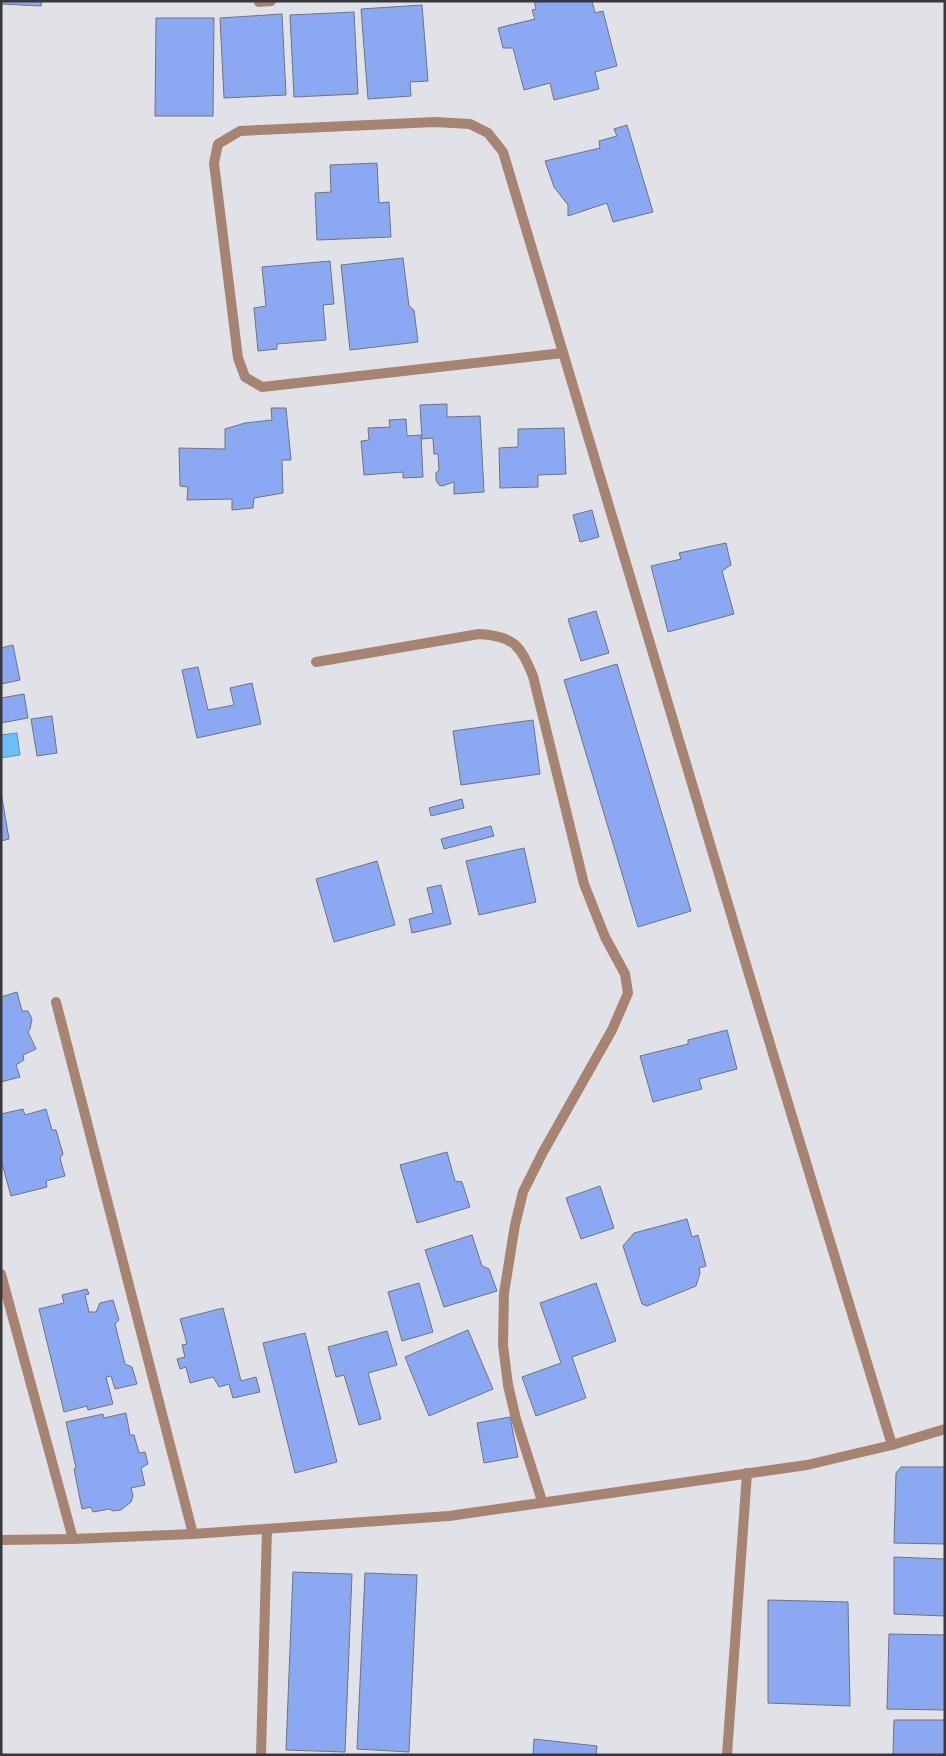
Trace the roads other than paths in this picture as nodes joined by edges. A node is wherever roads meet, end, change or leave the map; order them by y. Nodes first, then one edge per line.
1 (271, 1) edge
2 (259, 2) edge
3 (563, 354) junction
4 (316, 662) dead end
5 (56, 1002) dead end
6 (1, 1274) edge
7 (945, 1429) edge
8 (892, 1445) junction
9 (747, 1473) junction
10 (542, 1501) junction
11 (267, 1529) junction
12 (193, 1534) junction
13 (73, 1539) junction
14 (1, 1540) edge
15 (261, 1755) edge
16 (727, 1755) edge

1 - 2 street
3 - 3 street
3 - 8 street
4 - 10 street
5 - 12 street
6 - 13 street
7 - 8 street
8 - 9 street
9 - 10 street
9 - 16 street
10 - 11 street
11 - 12 street
11 - 15 street
12 - 13 street
13 - 14 street

